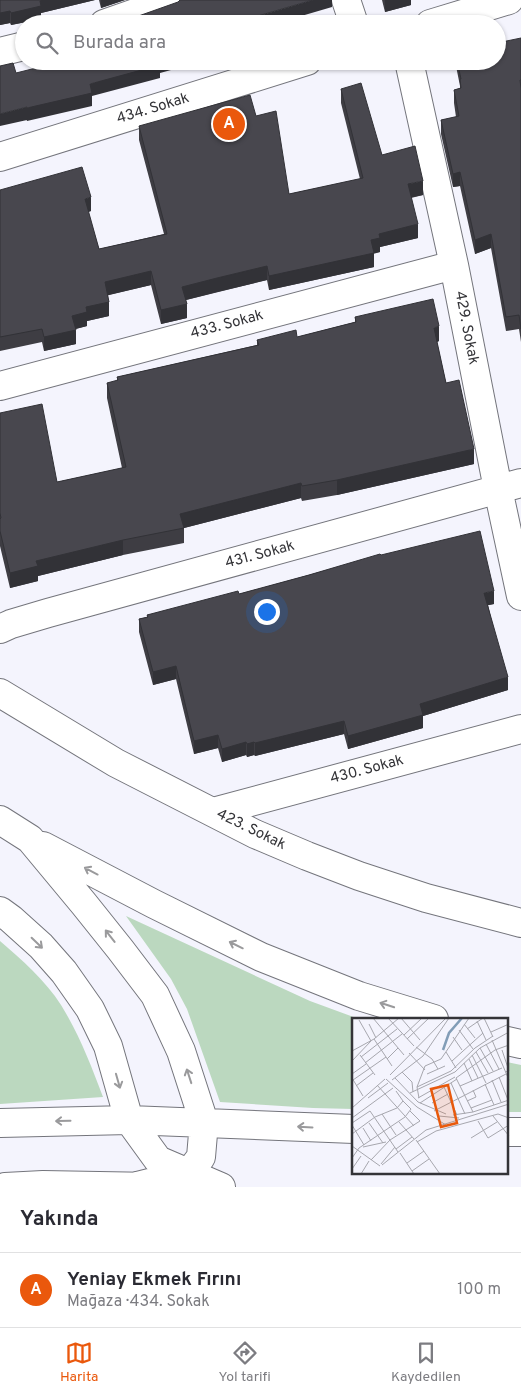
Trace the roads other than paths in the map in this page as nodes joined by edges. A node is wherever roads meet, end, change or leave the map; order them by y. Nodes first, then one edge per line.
1 (172, 0) edge
2 (346, 0) edge
3 (509, 0) edge
4 (130, 15) edge
5 (351, 15) edge
6 (460, 15) edge
7 (15, 48) edge
8 (0, 52) edge
9 (278, 70) edge
10 (411, 70) edge
11 (0, 157) edge
12 (454, 265) junction
13 (0, 386) edge
14 (509, 486) edge
15 (521, 596) edge
16 (0, 629) edge
17 (0, 693) edge
18 (521, 729) edge
19 (213, 812) junction
20 (0, 820) edge
21 (30, 839) junction
22 (0, 911) edge
23 (521, 923) edge
24 (428, 1018) edge
25 (508, 1041) edge
26 (521, 1044) edge
27 (129, 1120) junction
28 (204, 1122) junction
29 (0, 1123) edge
30 (352, 1129) edge
31 (508, 1132) edge
32 (521, 1132) edge
33 (189, 1173) junction
34 (150, 1186) edge
35 (5, 1187) edge
36 (221, 1187) edge

1 - 4 main road
2 - 5 main road
3 - 6 main road
7 - 8 main road
9 - 11 main road, 434. Sokak
10 - 12 main road, 429. Sokak
12 - 13 main road, 433. Sokak
12 - 14 main road, 429. Sokak
14 - 15 main road, 429. Sokak
14 - 16 main road, 431. Sokak
17 - 19 main road, 423. Sokak
18 - 19 main road, 430. Sokak
19 - 23 main road, 423. Sokak
20 - 21 main road
24 -> 21 main road
28 -> 21 main road
22 -> 27 main road
25 - 26 main road
27 - 28 main road
27 -> 29 main road
27 - 33 main road
30 -> 28 main road
28 - 33 main road
31 - 32 main road
33 - 34 main road
33 - 36 main road
34 - 35 main road

